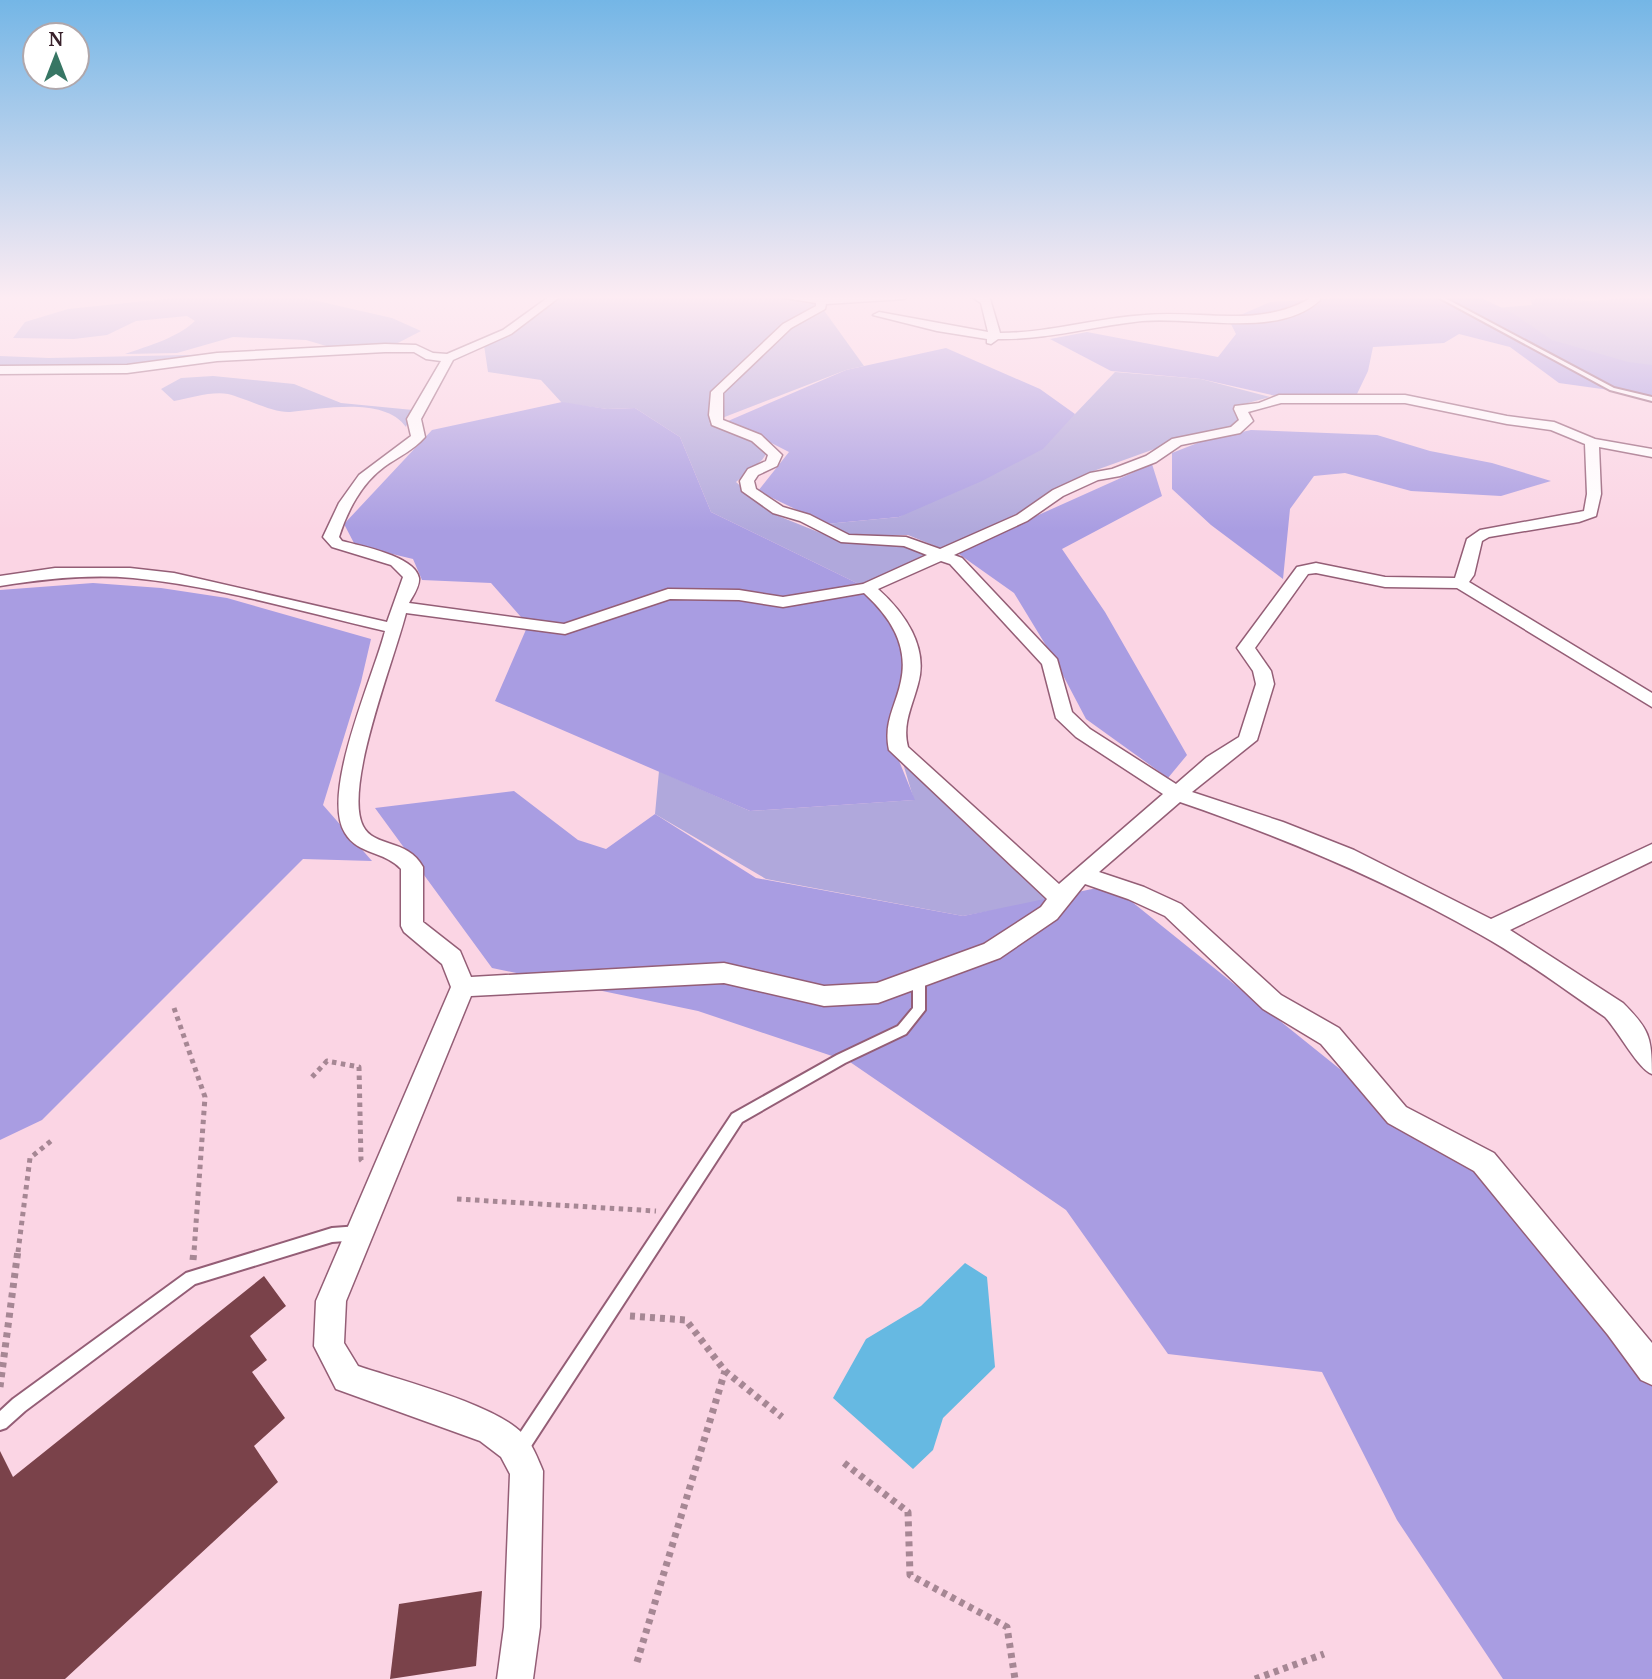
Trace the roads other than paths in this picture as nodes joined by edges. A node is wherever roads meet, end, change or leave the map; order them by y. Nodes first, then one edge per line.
1 (439, 374) edge
2 (736, 374) edge
3 (1585, 374) edge
4 (1652, 399) edge
5 (1592, 442) junction
6 (1652, 453) edge
7 (942, 554) junction
8 (0, 580) edge
9 (1460, 583) junction
10 (867, 589) junction
11 (399, 607) junction
12 (393, 628) junction
13 (1652, 701) edge
14 (1177, 794) junction
15 (1652, 852) edge
16 (1082, 875) junction
17 (1060, 898) junction
18 (1491, 929) junction
19 (919, 978) junction
20 (463, 987) junction
21 (1652, 1063) edge
22 (360, 1233) junction
23 (1652, 1369) edge
24 (0, 1422) edge
25 (517, 1453) junction
26 (515, 1679) edge

1 - 11 street
2 - 7 street
3 - 4 lane
5 - 6 street
5 - 7 street
5 - 9 street
7 - 10 street
7 - 14 street
8 - 12 street
9 - 13 street
9 - 14 street
10 - 11 street
10 - 17 street
11 - 12 street
12 - 20 street
14 - 16 street
14 - 18 street
15 - 18 street
16 - 17 street
16 - 23 street
17 - 19 street
18 - 21 street
19 - 20 street
19 - 25 lane
20 - 22 street
22 - 24 lane
22 - 25 street
25 - 26 street

